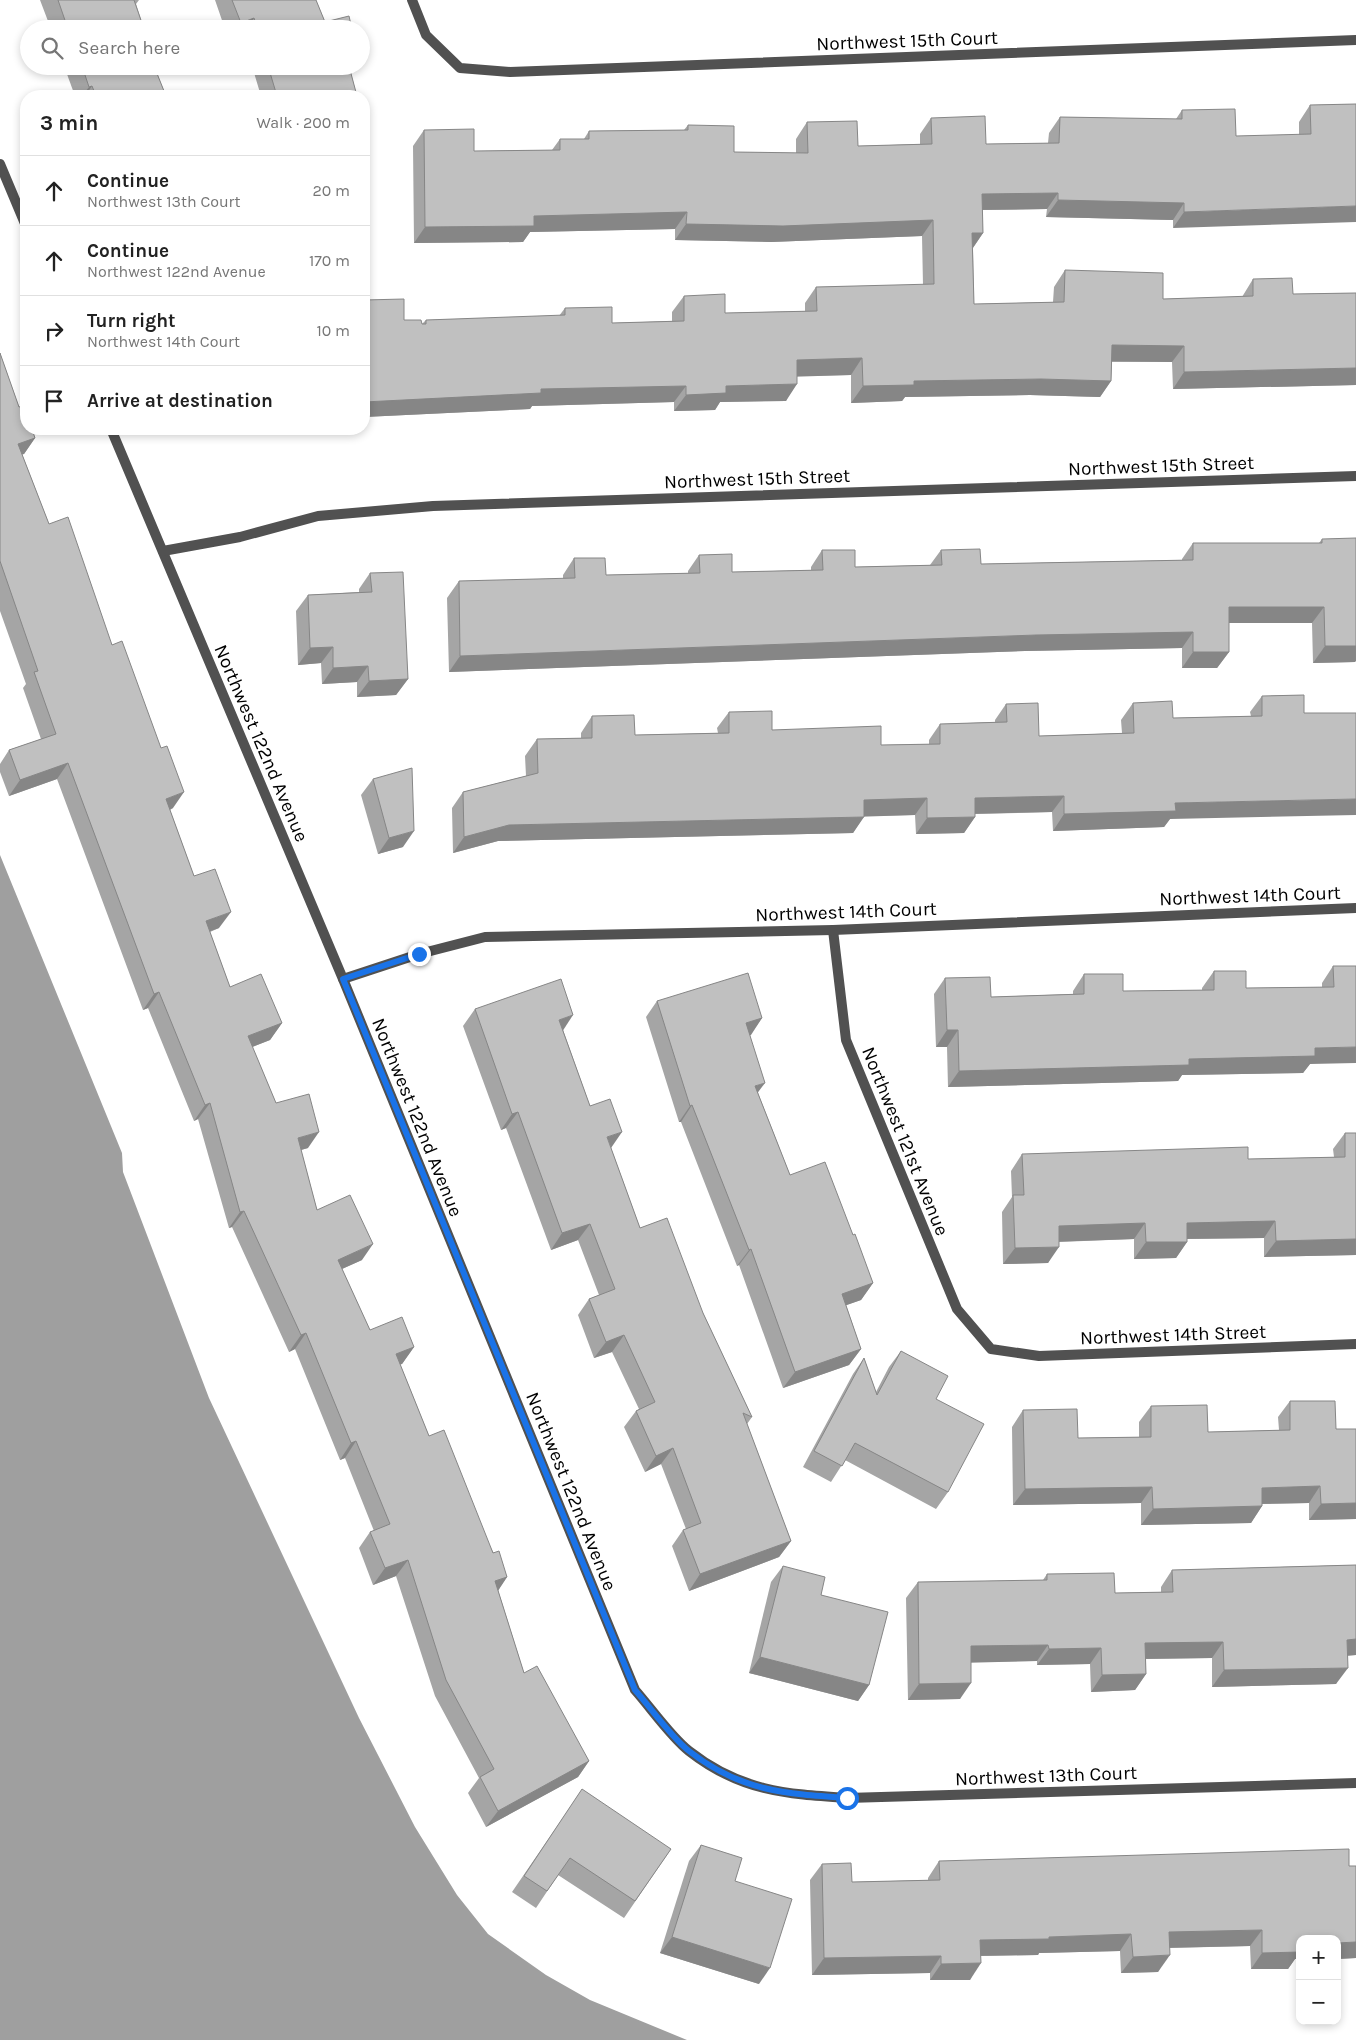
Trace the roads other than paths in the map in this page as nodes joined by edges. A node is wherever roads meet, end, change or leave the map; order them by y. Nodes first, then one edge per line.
1 (412, 0) edge
2 (1356, 40) edge
3 (0, 164) edge
4 (20, 212) edge
5 (114, 435) edge
6 (1356, 476) edge
7 (163, 551) junction
8 (1356, 908) edge
9 (833, 930) junction
10 (343, 979) junction
11 (1356, 1344) edge
12 (991, 1349) joint
13 (739, 1782) joint
14 (1356, 1783) edge

1 - 2 street, Northwest 15th Court
3 - 4 street
5 - 7 street, Northwest 122nd Avenue
6 - 7 street, Northwest 15th Street
7 - 10 street, Northwest 122nd Avenue
8 - 9 street, Northwest 14th Court
9 - 10 street, Northwest 14th Court
9 - 12 street, Northwest 121st Avenue
10 - 13 street, Northwest 122nd Avenue
11 - 12 street, Northwest 14th Street
13 - 14 street, Northwest 13th Court

